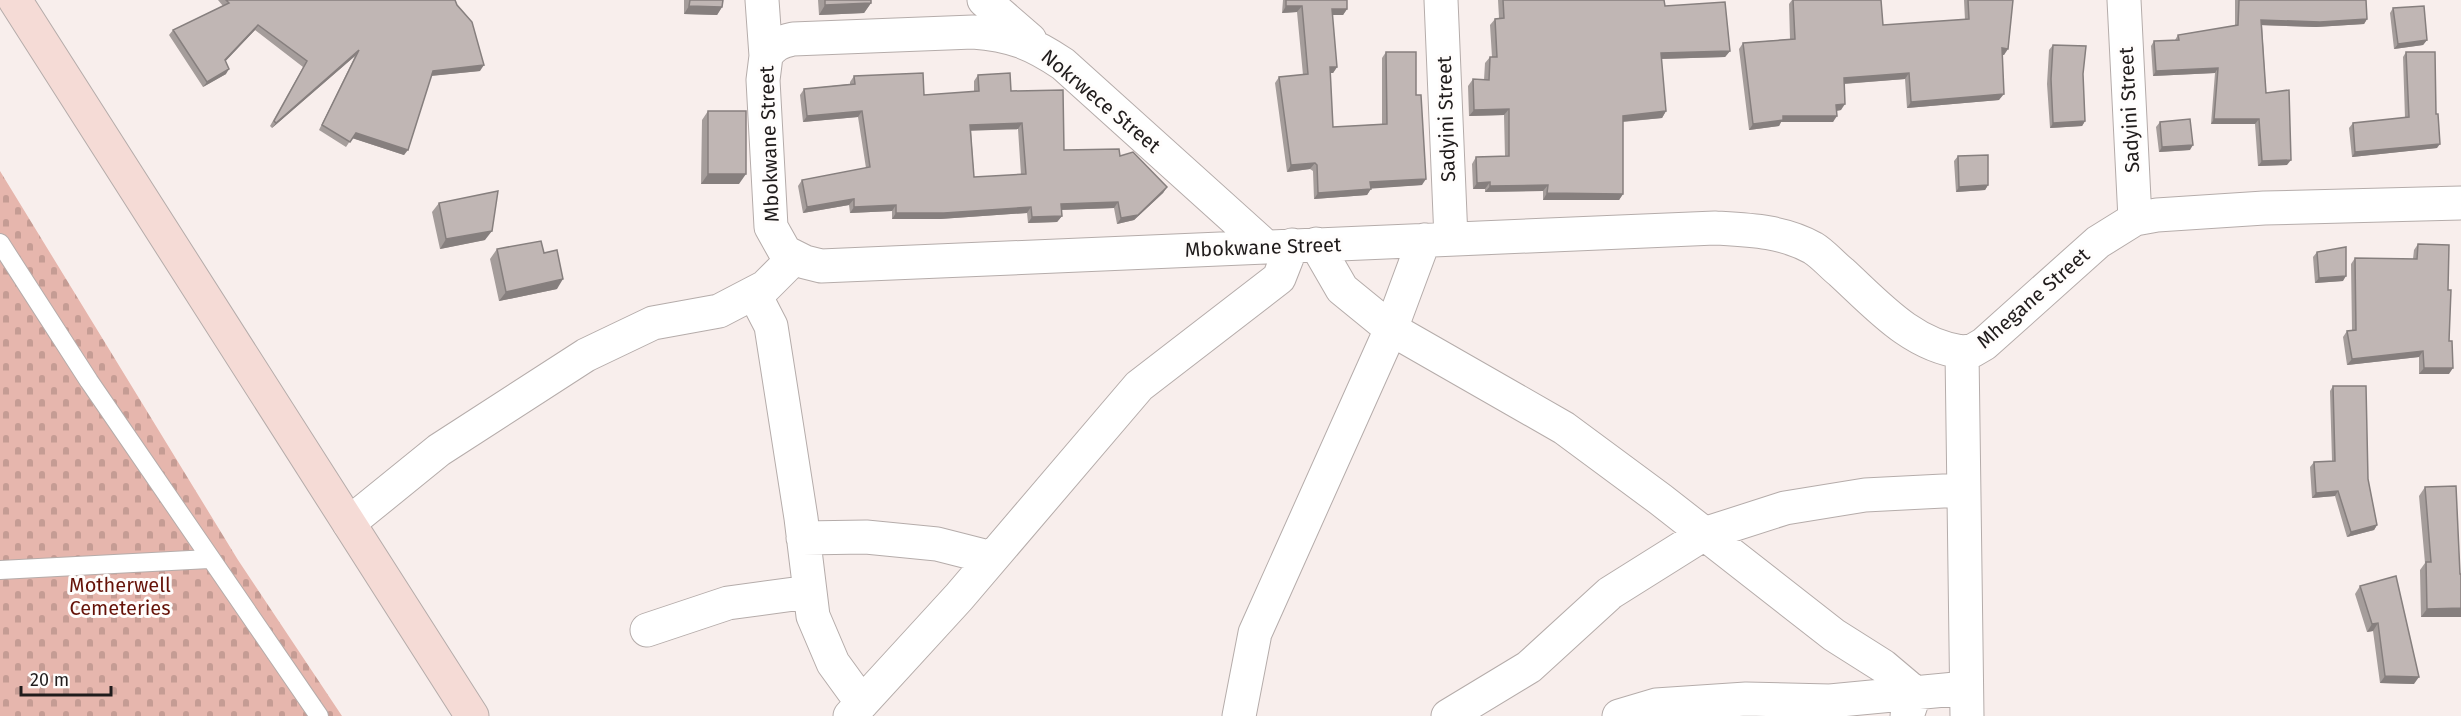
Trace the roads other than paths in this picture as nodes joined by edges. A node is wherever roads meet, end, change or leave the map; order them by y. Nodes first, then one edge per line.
1 (15, 0) edge
2 (762, 0) edge
3 (984, 0) edge
4 (1441, 0) edge
5 (2124, 0) edge
6 (1038, 47) junction
7 (766, 56) junction
8 (2461, 203) edge
9 (2135, 219) junction
10 (1438, 239) junction
11 (0, 243) edge
12 (1291, 245) junction
13 (794, 258) junction
14 (754, 293) junction
15 (1391, 329) junction
16 (1962, 352) junction
17 (1963, 490) junction
18 (349, 523) junction
19 (1704, 534) junction
20 (803, 538) junction
21 (992, 558) junction
22 (209, 559) junction
23 (0, 570) edge
24 (809, 592) junction
25 (647, 630) dead end
26 (1967, 702) edge
27 (1911, 704) edge
28 (856, 710) edge
29 (319, 716) edge
30 (472, 716) edge
31 (1239, 716) edge
32 (1448, 716) edge
33 (1619, 716) edge

1 - 18 main road
2 - 7 street, Mbokwane Street
3 - 6 street
4 - 10 street, Sadyini Street
5 - 9 street, Sadyini Street
6 - 7 street, Nokrwece Street
6 - 12 street, Nokrwece Street
7 - 13 street, Mbokwane Street
8 - 9 street, Mhegane Street
9 - 16 street, Mhegane Street
10 - 12 street, Mbokwane Street
10 - 15 street
10 - 16 street, Mbokwane Street
11 - 22 lane
12 - 13 street, Mbokwane Street
12 - 15 street, Nokrwece Street
12 - 21 street
13 - 14 street
14 - 18 street
14 - 20 street
15 - 19 street, Nokrwece Street
15 - 31 street
16 - 17 street, Mhegane Street
17 - 19 street
17 - 26 street, Mhegane Street
18 - 30 main road
19 - 27 street, Nokrwece Street
19 - 32 street
20 - 21 street
20 - 24 street
21 - 28 street
22 - 23 lane
22 - 29 lane
24 - 25 street
24 - 28 street
26 - 27 street
27 - 33 street

